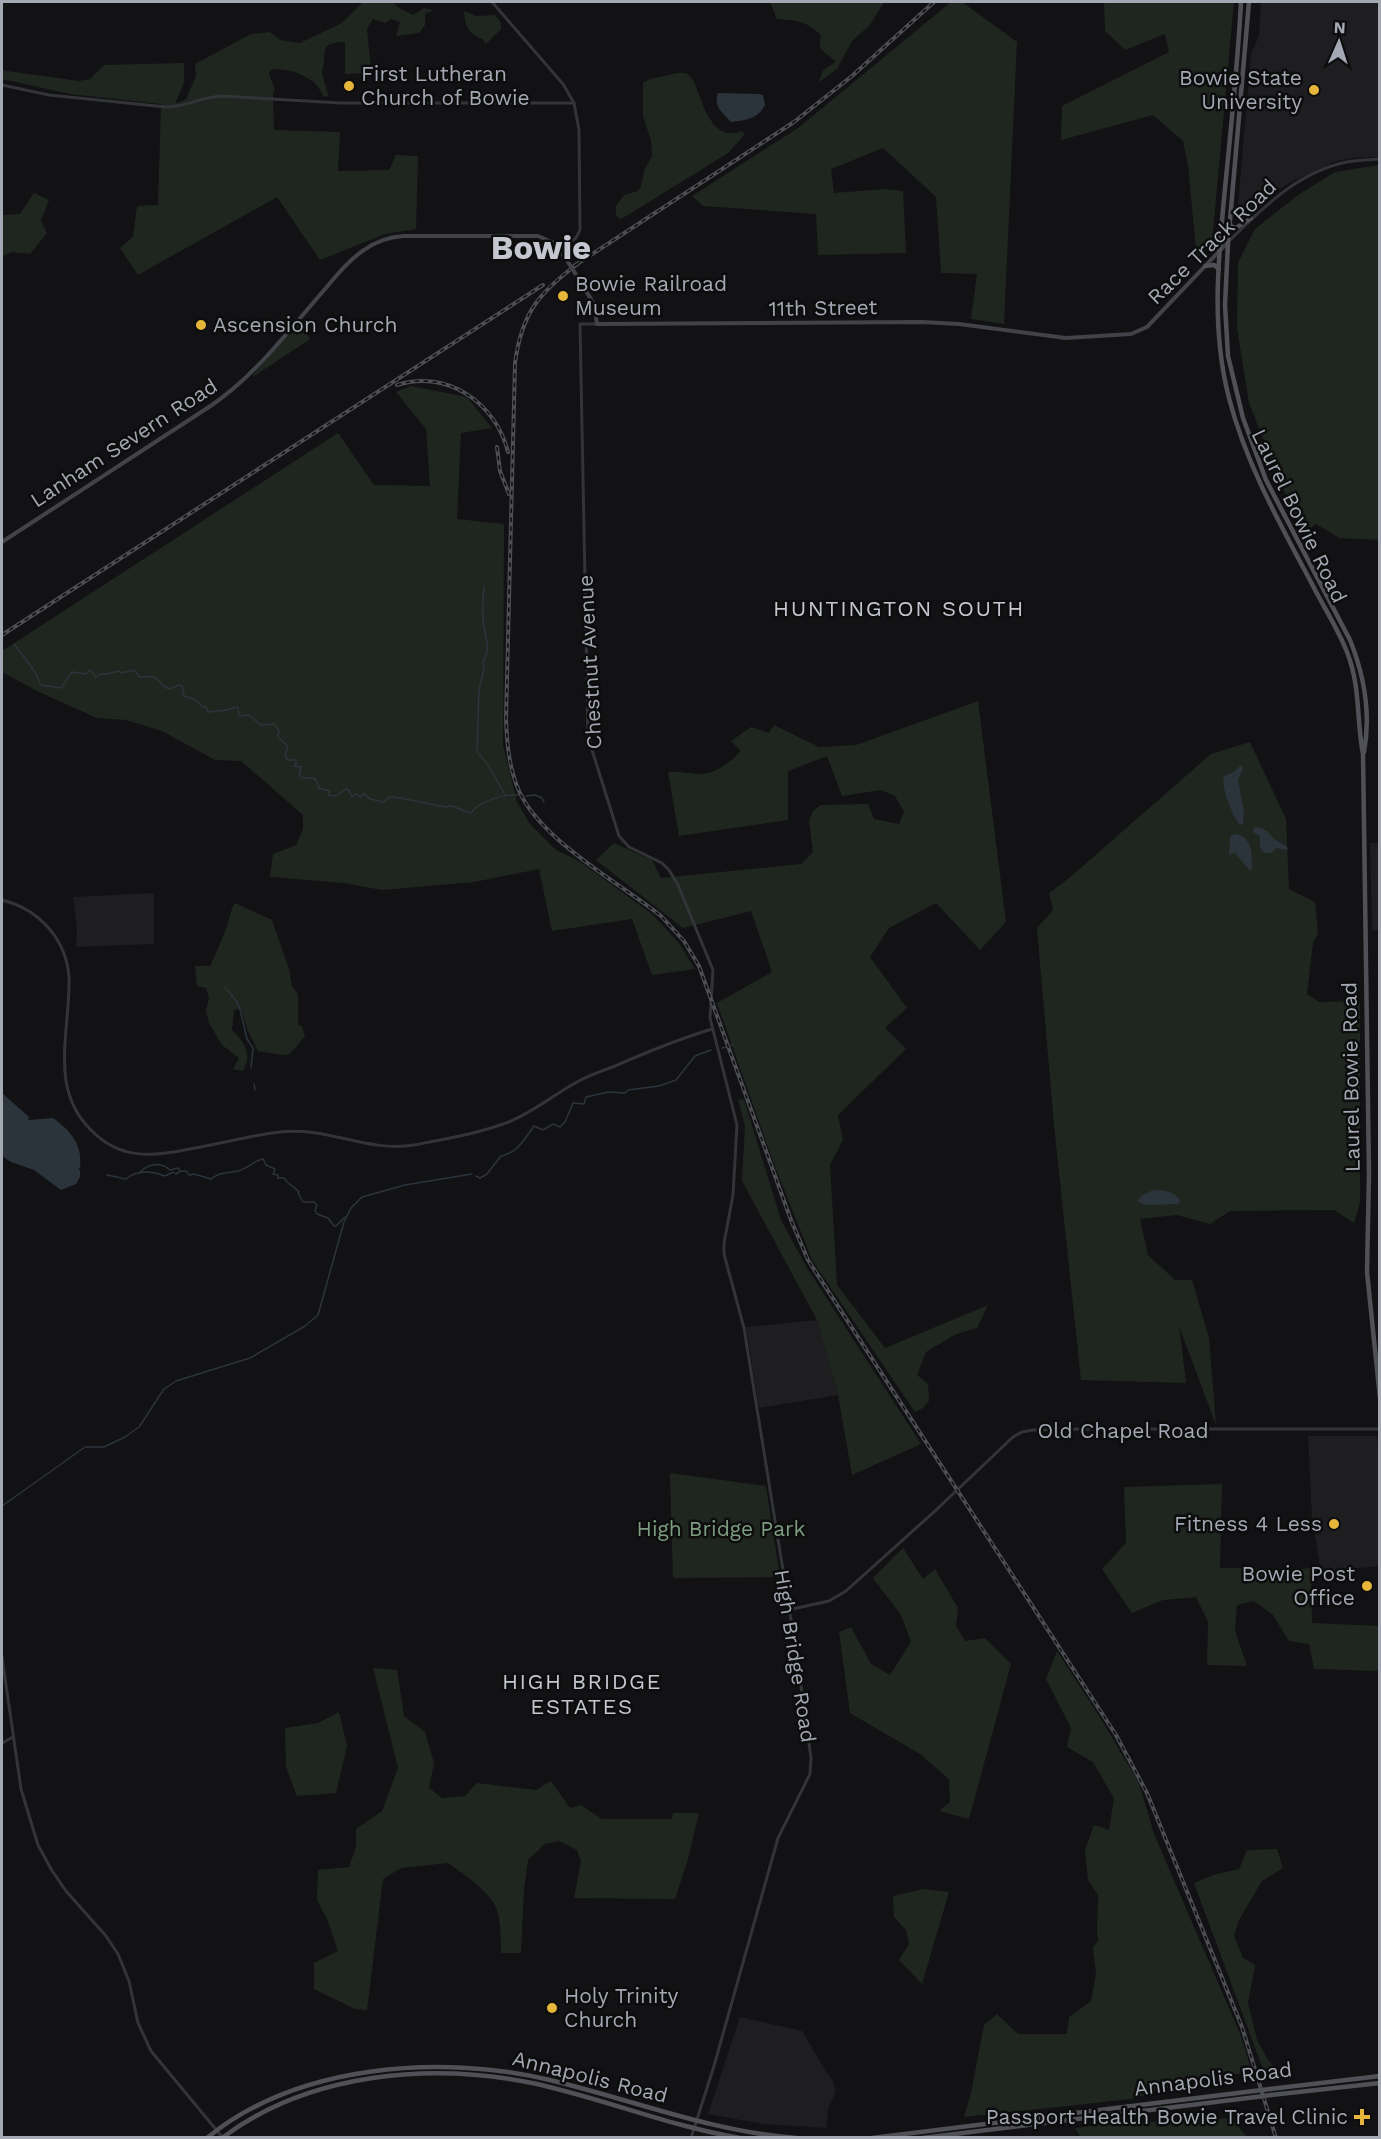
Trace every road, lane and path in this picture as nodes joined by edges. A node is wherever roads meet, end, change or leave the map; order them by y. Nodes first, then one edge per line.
1 (492, 2) edge
2 (1241, 2) edge
3 (1249, 2) edge
4 (2, 85) edge
5 (574, 103) junction
6 (1380, 159) edge
7 (1251, 218) junction
8 (1229, 223) junction
9 (1228, 243) junction
10 (560, 249) junction
11 (1220, 250) junction
12 (1205, 266) junction
13 (1219, 269) junction
14 (580, 324) joint
15 (597, 324) junction
16 (1066, 338) joint
17 (2, 542) edge
18 (1363, 754) junction
19 (2, 900) edge
20 (712, 1029) junction
21 (1380, 1398) edge
22 (1380, 1430) edge
23 (788, 1610) junction
24 (2, 1657) edge
25 (14, 1737) junction
26 (2, 1743) edge
27 (1380, 2076) edge
28 (1380, 2083) edge
29 (1271, 2092) junction
30 (1255, 2094) junction
31 (696, 2122) junction
32 (694, 2128) junction
33 (932, 2129) junction
34 (216, 2130) junction
35 (223, 2137) edge
36 (930, 2137) edge
37 (207, 2138) edge
38 (691, 2138) edge
39 (740, 2138) edge
40 (798, 2138) edge
41 (872, 2138) edge
42 (922, 2138) edge

1 - 5 street
2 - 11 main road, Laurel Bowie Road
3 - 8 main road, Laurel Bowie Road
4 - 5 street
5 - 10 street
6 - 7 street, Race Track Road
7 - 8 main road
7 - 9 street, Race Track Road
8 - 9 main road, Laurel Bowie Road
9 - 11 main road, Race Track Road
9 - 18 main road, Laurel Bowie Road
10 - 15 main road, bridge
10 - 17 main road, Lanham Severn Road
11 - 12 main road, Race Track Road
11 - 13 main road, Laurel Bowie Road
12 - 13 main road
12 - 16 main road, Race Track Road
13 - 18 main road, Laurel Bowie Road
14 - 15 street, 11th Street
14 - 20 street, Chestnut Avenue
15 - 16 main road, 11th Street
18 - 21 main road, Laurel Bowie Road
19 - 20 street
20 - 23 street, High Bridge Road
22 - 23 street, Old Chapel Road
23 - 31 street, High Bridge Road
24 - 25 street
25 - 26 street
25 - 34 street
27 - 29 main road, Annapolis Road
28 - 29 main road, Annapolis Road
29 - 30 main road, Annapolis Road, bridge
30 - 33 main road, Annapolis Road
30 - 36 main road, Annapolis Road
31 - 32 street, High Bridge Road
31 - 34 main road, Annapolis Road
31 - 40 main road, Annapolis Road
32 - 35 main road, Annapolis Road
32 - 38 street, High Bridge Road
32 - 39 main road, Annapolis Road
33 - 36 street
33 - 41 main road, Annapolis Road
34 - 35 street
34 - 37 main road, Annapolis Road
36 - 42 main road, Annapolis Road

